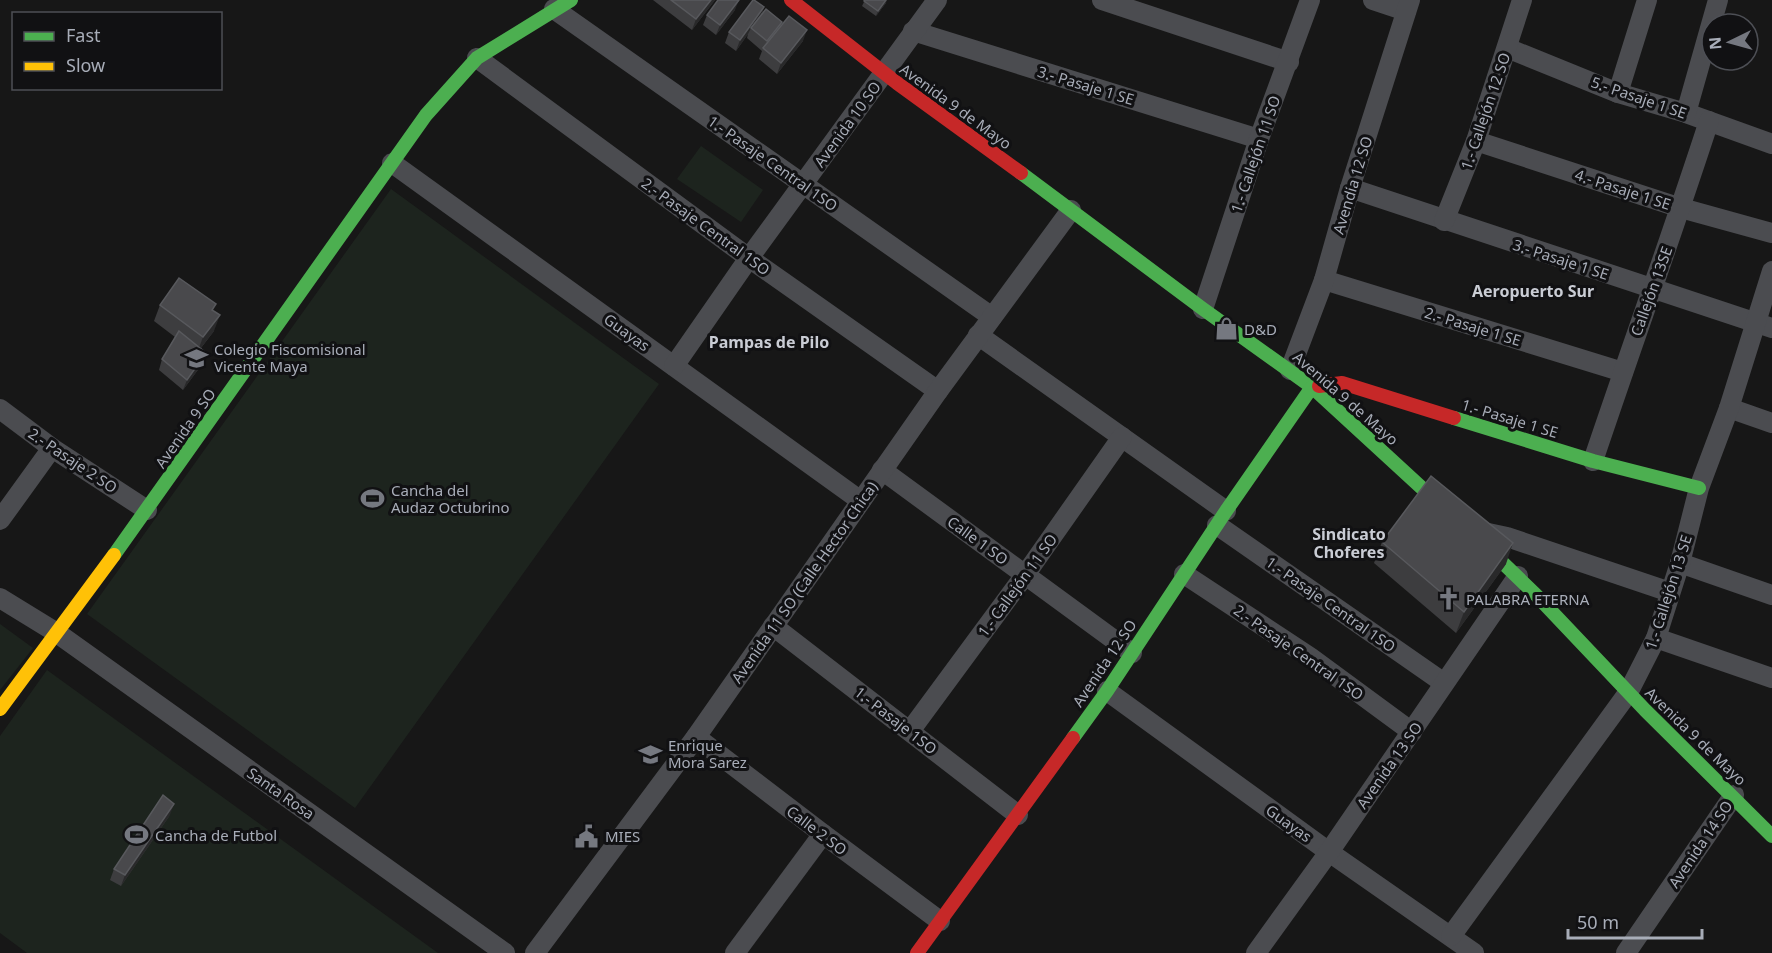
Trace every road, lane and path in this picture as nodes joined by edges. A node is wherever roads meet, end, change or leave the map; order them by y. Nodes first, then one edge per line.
1 (790, 0) edge
2 (937, 0) edge
3 (1102, 0) edge
4 (1310, 0) edge
5 (1373, 0) edge
6 (1522, 0) edge
7 (1647, 0) edge
8 (1718, 0) edge
9 (563, 4) edge
10 (1408, 6) edge
11 (914, 31) junction
12 (1507, 48) junction
13 (477, 58) junction
14 (1289, 62) junction
15 (884, 74) junction
16 (1618, 93) junction
17 (1686, 113) junction
18 (1709, 121) junction
19 (1259, 139) junction
20 (1476, 141) junction
21 (1772, 144) edge
22 (392, 163) junction
23 (803, 185) junction
24 (1350, 188) junction
25 (1681, 208) junction
26 (1071, 210) junction
27 (1444, 221) junction
28 (1772, 233) edge
29 (749, 258) junction
30 (1772, 271) edge
31 (1324, 280) junction
32 (1652, 289) junction
33 (1203, 309) junction
34 (992, 317) junction
35 (1764, 325) edge
36 (978, 335) junction
37 (674, 366) junction
38 (1290, 369) junction
39 (1623, 372) junction
40 (1312, 387) junction
41 (938, 391) junction
42 (1729, 408) junction
43 (0, 409) edge
44 (1772, 423) edge
45 (1122, 437) junction
46 (52, 448) junction
47 (1593, 461) junction
48 (882, 470) junction
49 (1699, 488) junction
50 (861, 501) junction
51 (147, 510) junction
52 (1221, 518) junction
53 (0, 520) edge
54 (1462, 524) junction
55 (1680, 562) junction
56 (1184, 574) junction
57 (1025, 575) junction
58 (1518, 576) junction
59 (1670, 592) junction
60 (1772, 595) edge
61 (0, 598) edge
62 (773, 626) junction
63 (57, 633) junction
64 (1656, 638) junction
65 (1132, 653) junction
66 (1772, 678) edge
67 (1444, 683) junction
68 (1107, 690) junction
69 (1628, 693) junction
70 (0, 709) edge
71 (910, 731) junction
72 (1412, 732) junction
73 (696, 736) junction
74 (1734, 795) junction
75 (1018, 815) junction
76 (823, 834) junction
77 (1772, 836) edge
78 (1329, 852) junction
79 (940, 921) junction
80 (1451, 936) junction
81 (505, 953) edge
82 (536, 953) edge
83 (735, 953) edge
84 (917, 953) edge
85 (1256, 953) edge
86 (1474, 953) edge
87 (1626, 953) edge

1 - 15 street, Avenida 9 de Mayo
2 - 11 street, Avenida 10 SO
3 - 14 street
4 - 14 street, 1.- Callejón 11 SO
5 - 10 street
6 - 12 street, 1.- Callejón 12 SO
7 - 16 street
8 - 17 street
9 - 13 street, Avenida 9 SO
9 - 23 street, 1.- Pasaje Central 1SO
10 - 24 street, Avendia 12 SO
11 - 15 street, Avenida 10 SO
11 - 19 street, 3.- Pasaje 1 SE
12 - 16 street, 5.- Pasaje 1 SE
12 - 20 street, 1.- Callejón 12 SO
13 - 22 street, Avenida 9 SO
13 - 29 street, 2.- Pasaje Central 1SO
14 - 19 street, 1.- Callejón 11 SO
15 - 23 street, Avenida 10 SO
15 - 26 street, Avenida 9 de Mayo
16 - 17 street, 5.- Pasaje 1 SE
17 - 18 street, 5.- Pasaje 1 SE
18 - 21 street, 5.- Pasaje 1 SE
18 - 25 street, Callejón 13SE
19 - 33 street, 1.- Callejón 11 SO
20 - 25 street, 4.- Pasaje 1 SE
20 - 27 street, 1.- Callejón 12 SO
22 - 37 street, Guayas
22 - 51 street, Avenida 9 SO
23 - 29 street, Avenida 10 SO
23 - 34 street, 1.- Pasaje Central 1SO
24 - 27 street, 3.- Pasaje 1 SE
24 - 31 street, Avendia 12 SO
25 - 28 street, 4.- Pasaje 1 SE
25 - 32 street, Callejón 13SE
26 - 33 street, Avenida 9 de Mayo
26 - 34 street, Avenida 11 SO (Calle Hector Chica)
27 - 32 street, 3.- Pasaje 1 SE
29 - 37 street, Avenida 10 SO
29 - 41 street, 2.- Pasaje Central 1SO
30 - 35 street, 1.- Callejón 13 SE
31 - 38 street, Avendia 12 SO
31 - 39 street, 2.- Pasaje 1 SE
32 - 35 street, 3.- Pasaje 1 SE
32 - 39 street, Callejón 13SE
33 - 38 street, Avenida 9 de Mayo
34 - 36 street, Avenida 11 SO (Calle Hector Chica)
35 - 42 street, 1.- Callejón 13 SE
36 - 41 street, Avenida 11 SO (Calle Hector Chica)
36 - 45 street, 1.- Pasaje Central 1SO
37 - 50 street, Guayas
38 - 40 street, Avenida 9 de Mayo
39 - 47 street, Callejón 13SE
40 - 47 street, 1.- Pasaje 1 SE
40 - 52 street, Avenida 12 SO
40 - 54 street, Avenida 9 de Mayo
41 - 48 street, Avenida 11 SO (Calle Hector Chica)
42 - 44 street
42 - 49 street, 1.- Callejón 13 SE
43 - 46 street, 2.- Pasaje 2 SO
45 - 52 street, 1.- Pasaje Central 1SO
45 - 57 street, 1.- Callejón 11 SO
46 - 51 street, 2.- Pasaje 2 SO
46 - 53 street
47 - 49 street, 1.- Pasaje 1 SE
48 - 50 street, Avenida 11 SO (Calle Hector Chica)
48 - 57 street, Calle 1 SO
49 - 55 street, 1.- Callejón 13 SE
50 - 62 street, Avenida 11 SO (Calle Hector Chica)
51 - 63 street, Avenida 9 SO
52 - 56 street, Avenida 12 SO
52 - 67 street, 1.- Pasaje Central 1SO
54 - 58 street, Avenida 9 de Mayo
54 - 59 street
55 - 59 street, 1.- Callejón 13 SE
55 - 60 street
56 - 65 street, Avenida 12 SO
56 - 72 street, 2.- Pasaje Central 1SO
57 - 65 street, Calle 1 SO
57 - 71 street, 1.- Callejón 11 SO
58 - 67 street, Avenida 13 SO
58 - 69 street, Avenida 9 de Mayo
59 - 64 street, 1.- Callejón 13 SE
61 - 63 street, Santa Rosa
62 - 71 street, 1.- Pasaje 1SO
62 - 73 street, Avenida 11 SO (Calle Hector Chica)
63 - 70 street, Avenida 9 SO
63 - 81 street, Santa Rosa
64 - 66 street
64 - 69 street, 1.- Callejón 13 SE
65 - 68 street, Avenida 12 SO
67 - 72 street, Avenida 13 SO
68 - 75 street, Avenida 12 SO
68 - 78 street, Guayas
69 - 74 street, Avenida 9 de Mayo
69 - 80 street, 1.- Callejón 13 SE
71 - 75 street, 1.- Pasaje 1SO
72 - 78 street, Avenida 13 SO
73 - 76 street, Calle 2 SO
73 - 82 street, Avenida 11 SO (Calle Hector Chica)
74 - 77 street, Avenida 9 de Mayo
74 - 87 street, Avenida 14 SO
75 - 79 street, Avenida 12 SO
76 - 79 street, Calle 2 SO
76 - 83 street
78 - 80 street, Guayas
78 - 85 street, Avenida 13 SO
79 - 84 street, Avenida 12 SO
80 - 86 street, Guayas

